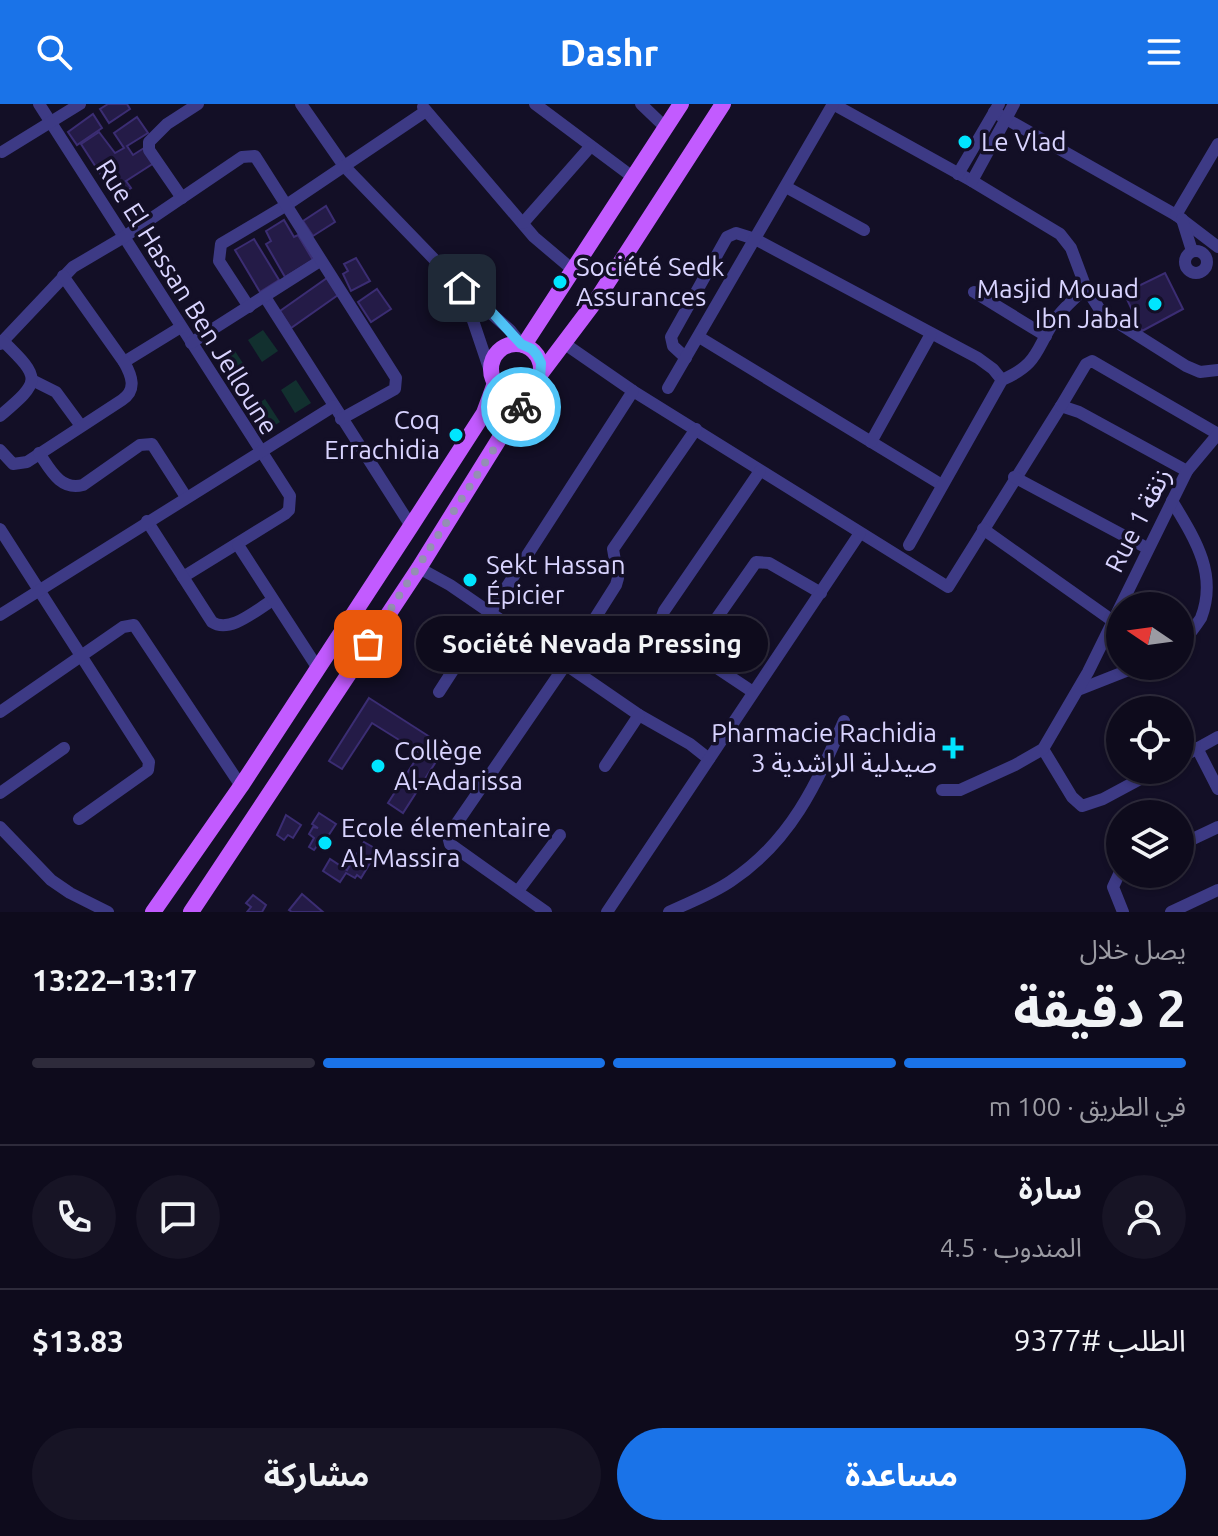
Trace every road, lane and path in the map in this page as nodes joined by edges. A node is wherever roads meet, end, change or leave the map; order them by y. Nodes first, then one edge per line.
1 (39, 104) edge
2 (80, 104) edge
3 (198, 104) edge
4 (301, 104) edge
5 (535, 104) edge
6 (641, 104) edge
7 (681, 104) edge
8 (723, 104) edge
9 (833, 104) edge
10 (1014, 104) edge
11 (424, 107) edge
12 (1000, 112) edge
13 (51, 122) junction
14 (666, 128) junction
15 (1218, 144) edge
16 (590, 147) junction
17 (2, 152) dead end
18 (344, 166) junction
19 (958, 174) junction
20 (634, 178) junction
21 (972, 181) junction
22 (786, 187) junction
23 (182, 198) junction
24 (285, 206) junction
25 (1179, 217) junction
26 (523, 223) junction
27 (864, 230) dead end
28 (124, 237) junction
29 (755, 239) junction
30 (1218, 247) edge
31 (1192, 251) junction
32 (320, 261) junction
33 (1212, 261) edge
34 (573, 270) junction
35 (63, 276) junction
36 (462, 288) junction
37 (1086, 288) junction
38 (974, 292) dead end
39 (265, 297) junction
40 (249, 307) junction
41 (181, 327) junction
42 (931, 334) junction
43 (1046, 336) junction
44 (699, 337) junction
45 (2, 342) edge
46 (191, 343) junction
47 (565, 344) junction
48 (522, 345) junction
49 (686, 358) junction
50 (124, 362) junction
51 (1218, 370) edge
52 (542, 372) junction
53 (493, 378) junction
54 (32, 380) junction
55 (1002, 380) junction
56 (668, 388) dead end
57 (529, 391) junction
58 (633, 391) junction
59 (334, 406) junction
60 (1058, 410) junction
61 (0, 416) edge
62 (341, 419) junction
63 (81, 426) junction
64 (696, 429) junction
65 (1216, 440) edge
66 (871, 442) junction
67 (0, 450) edge
68 (259, 452) junction
69 (39, 453) junction
70 (760, 471) junction
71 (1187, 471) junction
72 (1014, 477) junction
73 (942, 485) junction
74 (186, 497) junction
75 (1172, 501) junction
76 (147, 521) junction
77 (411, 526) junction
78 (0, 529) edge
79 (983, 529) junction
80 (860, 533) junction
81 (238, 545) junction
82 (909, 545) dead end
83 (1147, 548) junction
84 (419, 568) junction
85 (183, 577) junction
86 (41, 590) junction
87 (1127, 592) edge
88 (821, 593) junction
89 (273, 600) junction
90 (491, 613) junction
91 (0, 615) edge
92 (1106, 616) edge
93 (1194, 627) edge
94 (1106, 635) edge
95 (693, 652) junction
96 (81, 657) junction
97 (566, 664) junction
98 (317, 667) junction
99 (1106, 679) edge
100 (1078, 690) junction
101 (439, 692) dead end
102 (753, 692) junction
103 (0, 712) edge
104 (639, 715) junction
105 (844, 721) dead end
106 (1218, 737) edge
107 (64, 748) dead end
108 (1197, 748) junction
109 (1043, 749) junction
110 (1194, 750) edge
111 (709, 759) junction
112 (605, 766) dead end
113 (1131, 784) edge
114 (241, 786) junction
115 (1218, 789) edge
116 (942, 790) dead end
117 (0, 793) edge
118 (79, 819) dead end
119 (0, 827) edge
120 (1218, 827) edge
121 (560, 835) dead end
122 (1194, 838) edge
123 (4, 842) edge
124 (1113, 888) edge
125 (1218, 890) edge
126 (518, 891) junction
127 (108, 912) edge
128 (153, 912) edge
129 (191, 912) edge
130 (546, 912) edge
131 (607, 912) edge
132 (669, 912) edge
133 (1123, 912) edge
134 (1171, 912) edge

1 - 13 street, Rue El Hassan Ben Jelloune
2 - 13 street
3 - 23 street
4 - 18 street
5 - 16 street
6 - 14 street
7 - 14 main road
8 - 47 main road
9 - 19 street
9 - 22 street
10 - 12 street
11 - 18 street
11 - 26 street
12 - 19 street
12 - 21 street
12 - 25 street
13 - 17 street
13 - 28 street, Rue El Hassan Ben Jelloune
14 - 20 main road
15 - 25 street
16 - 20 street
16 - 26 street
18 - 24 street
18 - 36 street
19 - 21 street
20 - 34 main road
21 - 37 street
22 - 27 street
22 - 29 street
23 - 24 street
23 - 28 street
24 - 32 street
24 - 40 street
25 - 30 street
25 - 31 street
26 - 34 street
28 - 35 street
28 - 41 street, Rue El Hassan Ben Jelloune
29 - 42 street
29 - 44 street
29 - 49 street
31 - 33 street
31 - 33 street
32 - 39 street
32 - 62 street
34 - 48 main road
35 - 45 street
35 - 50 street
36 - 48 street
36 - 53 street
37 - 43 street
37 - 51 street
38 - 43 street
39 - 40 street
39 - 59 street
40 - 46 street
41 - 46 street, Rue El Hassan Ben Jelloune
41 - 50 street
42 - 55 street
42 - 66 street
43 - 55 street
44 - 49 street
44 - 66 street
45 - 54 street
46 - 68 street, Rue El Hassan Ben Jelloune
47 - 52 main road
47 - 58 street
48 - 52 main road
48 - 53 main road
49 - 56 street
50 - 63 street
52 - 57 main road
53 - 57 main road
53 - 77 main road
54 - 61 street
54 - 63 street
55 - 73 street
57 - 84 main road
58 - 64 street
58 - 90 street
59 - 62 street
59 - 68 street
60 - 65 street
60 - 71 street
60 - 72 street
62 - 77 street
63 - 69 street
64 - 70 street
64 - 97 street
65 - 71 street, Rue 1 زنقة
66 - 73 street
67 - 69 street
68 - 74 street
68 - 81 street, Rue El Hassan Ben Jelloune
69 - 74 street
70 - 80 street
70 - 95 street
71 - 75 street, Rue 1 زنقة
72 - 79 street
72 - 83 street
73 - 82 street
74 - 76 street
75 - 83 street, Rue 1 زنقة
75 - 93 street
76 - 85 street
76 - 86 street
77 - 98 main road
78 - 86 street
79 - 80 street
79 - 92 street
80 - 88 street
81 - 85 street
81 - 89 street
83 - 87 street, Rue 1 زنقة
84 - 90 street
84 - 129 main road
85 - 89 street
86 - 91 street
86 - 96 street
88 - 95 street
88 - 102 street
89 - 98 street
90 - 97 street
90 - 101 street
94 - 100 street, Rue 1 زنقة
95 - 102 street
96 - 103 street
96 - 114 street
96 - 118 street
97 - 104 street
97 - 126 street
98 - 114 main road
99 - 100 street
100 - 109 street, Rue 1 زنقة
102 - 111 street
104 - 111 street
104 - 112 street
105 - 132 street
106 - 108 street
107 - 117 street
108 - 110 street
108 - 115 street
109 - 113 street
109 - 116 street
111 - 131 street
114 - 128 main road
119 - 123 street
120 - 122 street
121 - 126 street
123 - 127 street
124 - 133 street
125 - 134 street
126 - 130 street

